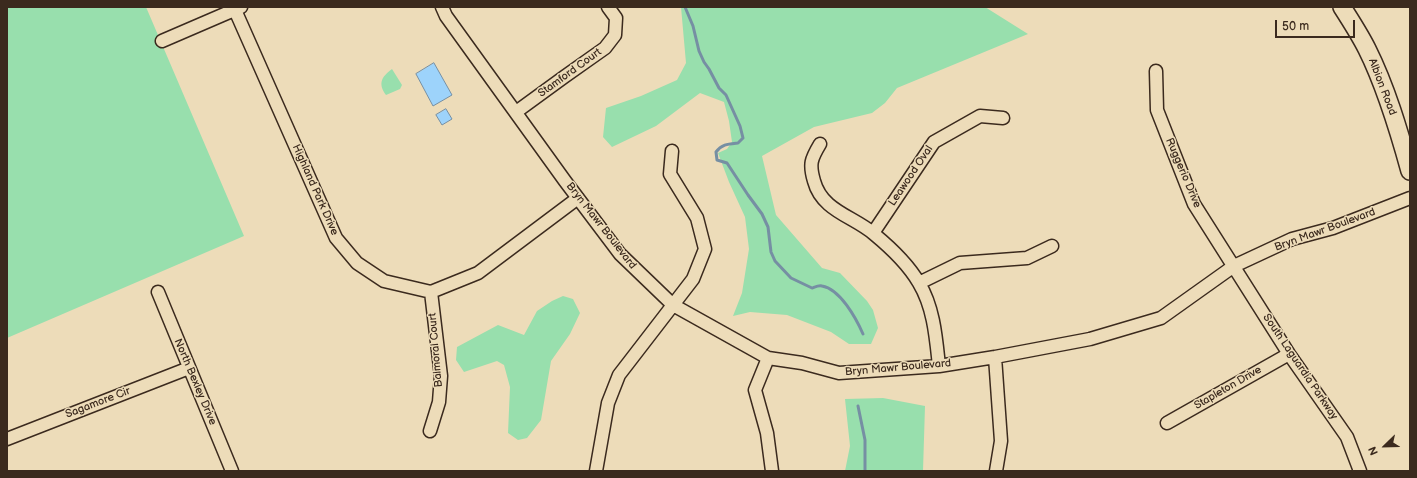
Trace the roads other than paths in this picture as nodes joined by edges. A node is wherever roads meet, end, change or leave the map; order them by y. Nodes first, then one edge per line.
1 (442, 7) edge
2 (608, 7) edge
3 (1342, 7) edge
4 (238, 8) edge
5 (162, 41) dead end
6 (1156, 71) dead end
7 (516, 112) junction
8 (1003, 118) dead end
9 (820, 144) dead end
10 (672, 150) dead end
11 (1410, 172) edge
12 (578, 198) junction
13 (1410, 198) edge
14 (873, 233) junction
15 (1052, 246) dead end
16 (1234, 266) junction
17 (919, 284) junction
18 (158, 292) dead end
19 (431, 292) junction
20 (673, 305) junction
21 (1288, 354) junction
22 (995, 357) junction
23 (768, 358) junction
24 (939, 366) junction
25 (189, 368) junction
26 (1167, 423) dead end
27 (430, 432) dead end
28 (7, 439) edge
29 (232, 471) edge
30 (596, 471) edge
31 (772, 471) edge
32 (996, 471) edge
33 (1360, 471) edge

1 - 7 street, Bryn Mawr Boulevard
2 - 7 street, Stamford Court
3 - 11 street, Albion Road
4 - 5 street
4 - 19 street, Highland Park Drive
6 - 16 street, Ruggerio Drive
7 - 12 street, Bryn Mawr Boulevard
8 - 14 street, Leawood Oval
9 - 14 street
10 - 20 street
12 - 19 street
12 - 20 street, Bryn Mawr Boulevard
13 - 16 street, Bryn Mawr Boulevard
14 - 17 street
15 - 17 street
16 - 21 street, South Laguardia Parkway
16 - 22 street, Bryn Mawr Boulevard
17 - 24 street
18 - 25 street, North Bexley Drive
19 - 27 street, Balmoral Court
20 - 23 street, Bryn Mawr Boulevard
20 - 30 street
21 - 26 street, Stapleton Drive
21 - 33 street, South Laguardia Parkway
22 - 24 street, Bryn Mawr Boulevard
22 - 32 street
23 - 24 street, Bryn Mawr Boulevard
23 - 31 street
25 - 28 street, Sagamore Cir
25 - 29 street, North Bexley Drive

